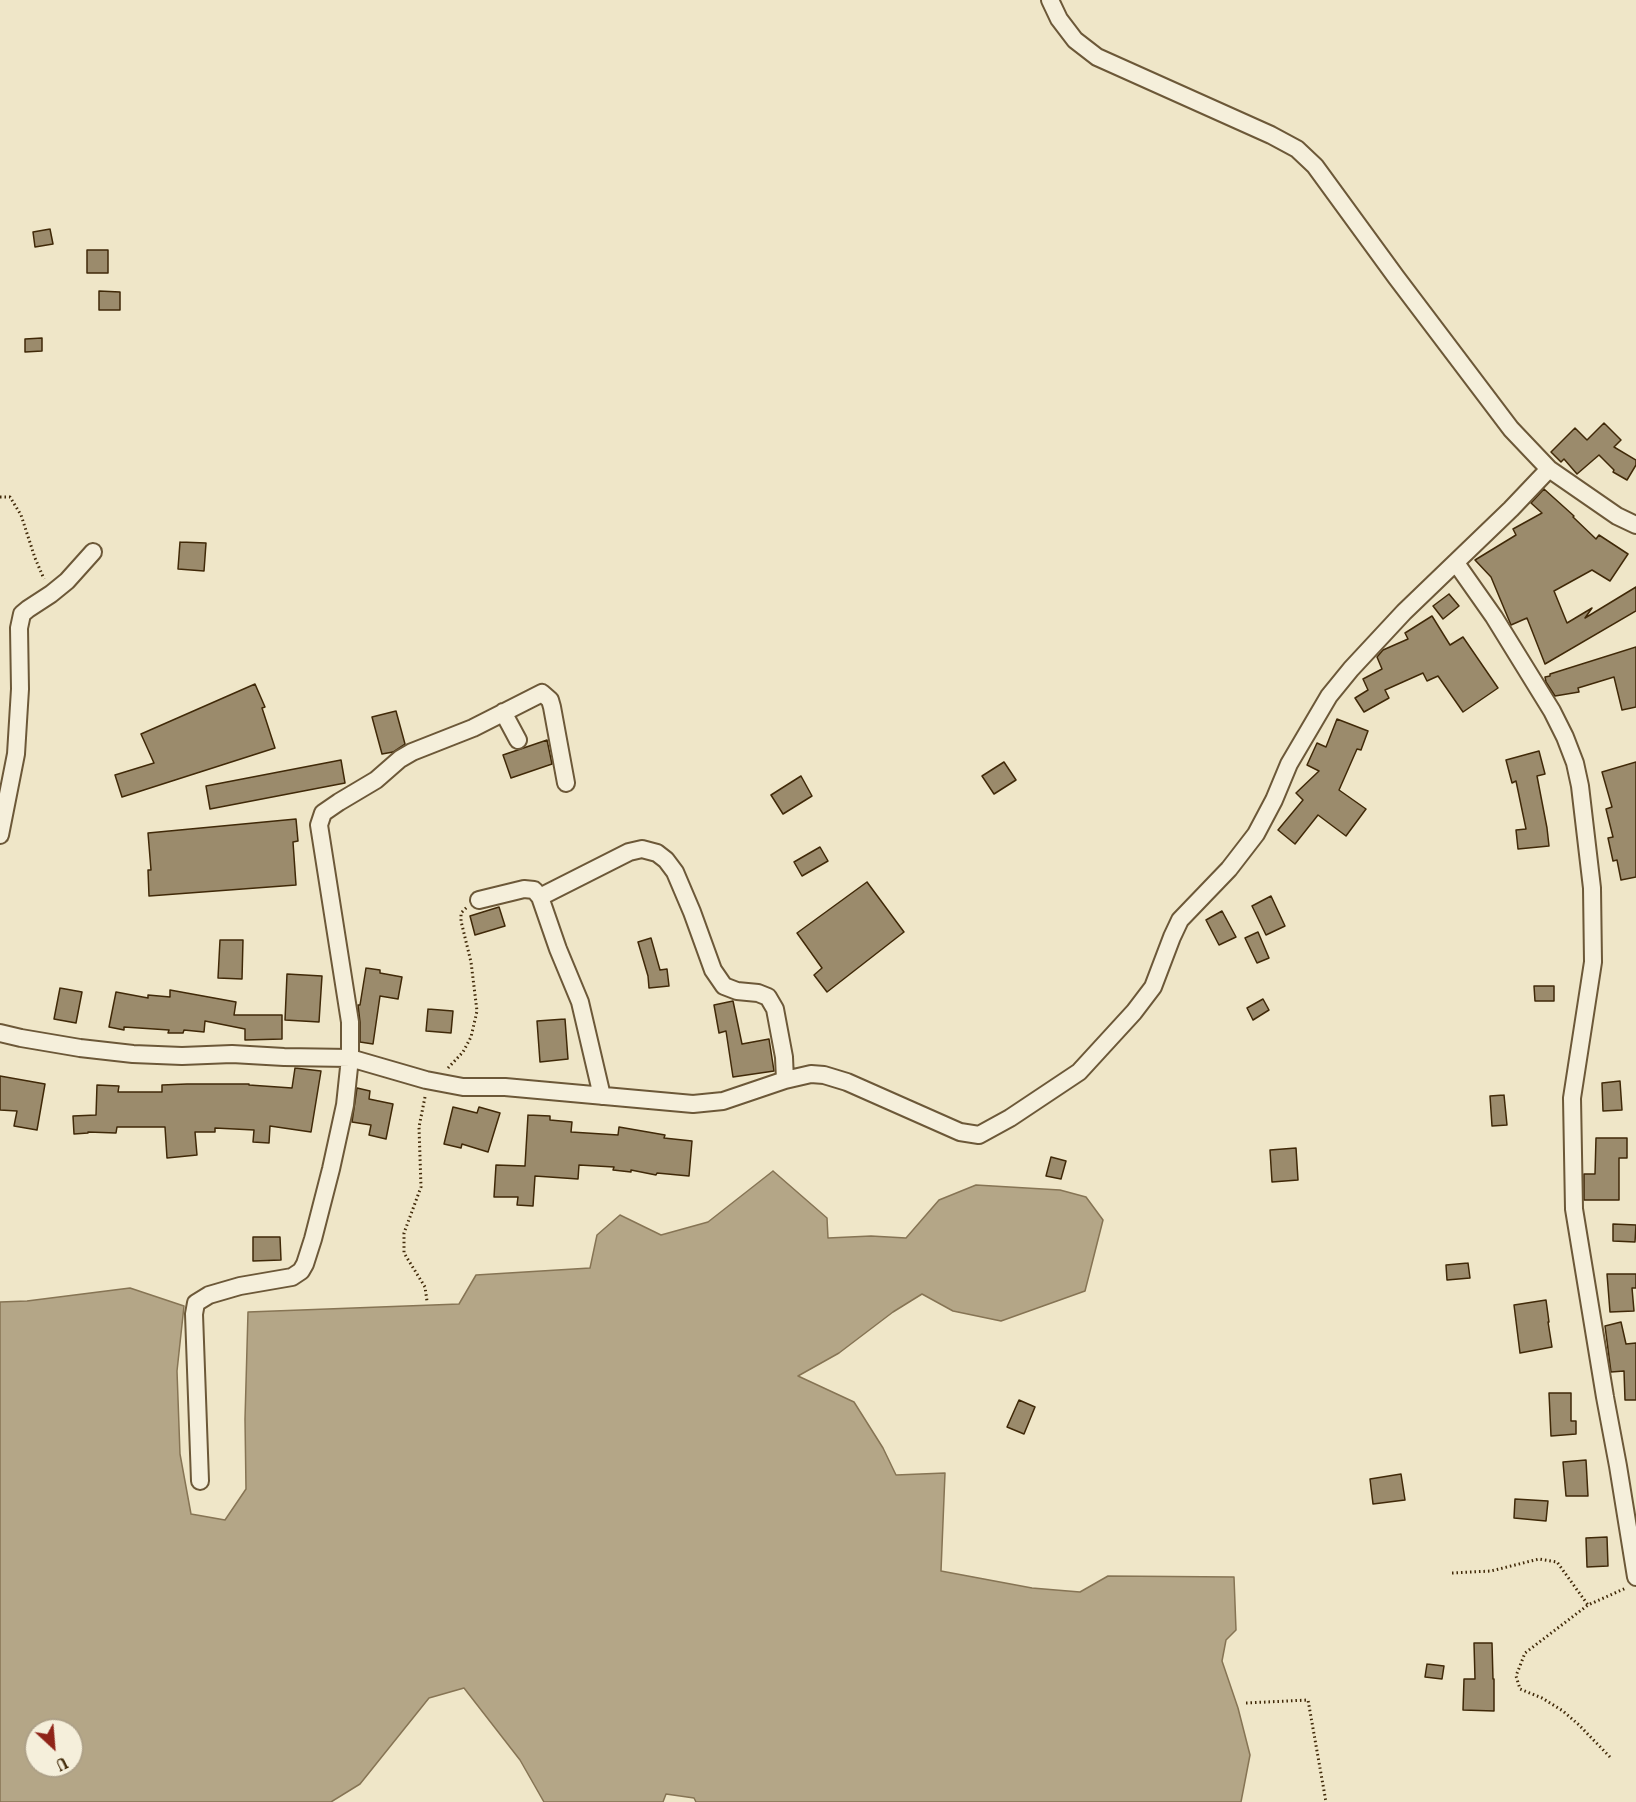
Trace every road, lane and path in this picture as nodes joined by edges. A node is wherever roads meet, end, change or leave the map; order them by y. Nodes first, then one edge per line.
1 (1050, 0) edge
2 (1549, 469) junction
3 (0, 497) edge
4 (1636, 525) edge
5 (93, 552) dead end
6 (1456, 563) junction
7 (51, 594) junction
8 (503, 712) junction
9 (518, 741) dead end
10 (566, 783) dead end
11 (2, 813) edge
12 (0, 835) edge
13 (540, 897) junction
14 (479, 900) joint
15 (0, 1033) edge
16 (350, 1058) junction
17 (785, 1080) junction
18 (430, 1081) junction
19 (602, 1096) junction
20 (427, 1301) dead end
21 (200, 1481) dead end
22 (1452, 1573) dead end
23 (1631, 1583) edge
24 (1588, 1605) junction
25 (1246, 1703) dead end
26 (1610, 1757) dead end
27 (1326, 1802) edge

1 - 2 street
2 - 4 street
2 - 6 street
3 - 7 path
5 - 7 street
6 - 17 street
6 - 23 street
7 - 11 street
8 - 9 street
8 - 10 street
8 - 16 street
11 - 12 street
13 - 14 street
13 - 17 street
13 - 19 street
14 - 18 path
15 - 16 street
16 - 18 street
16 - 21 street
17 - 19 street
18 - 19 street
18 - 20 path
22 - 24 path
23 - 24 path
24 - 26 path
25 - 27 path

